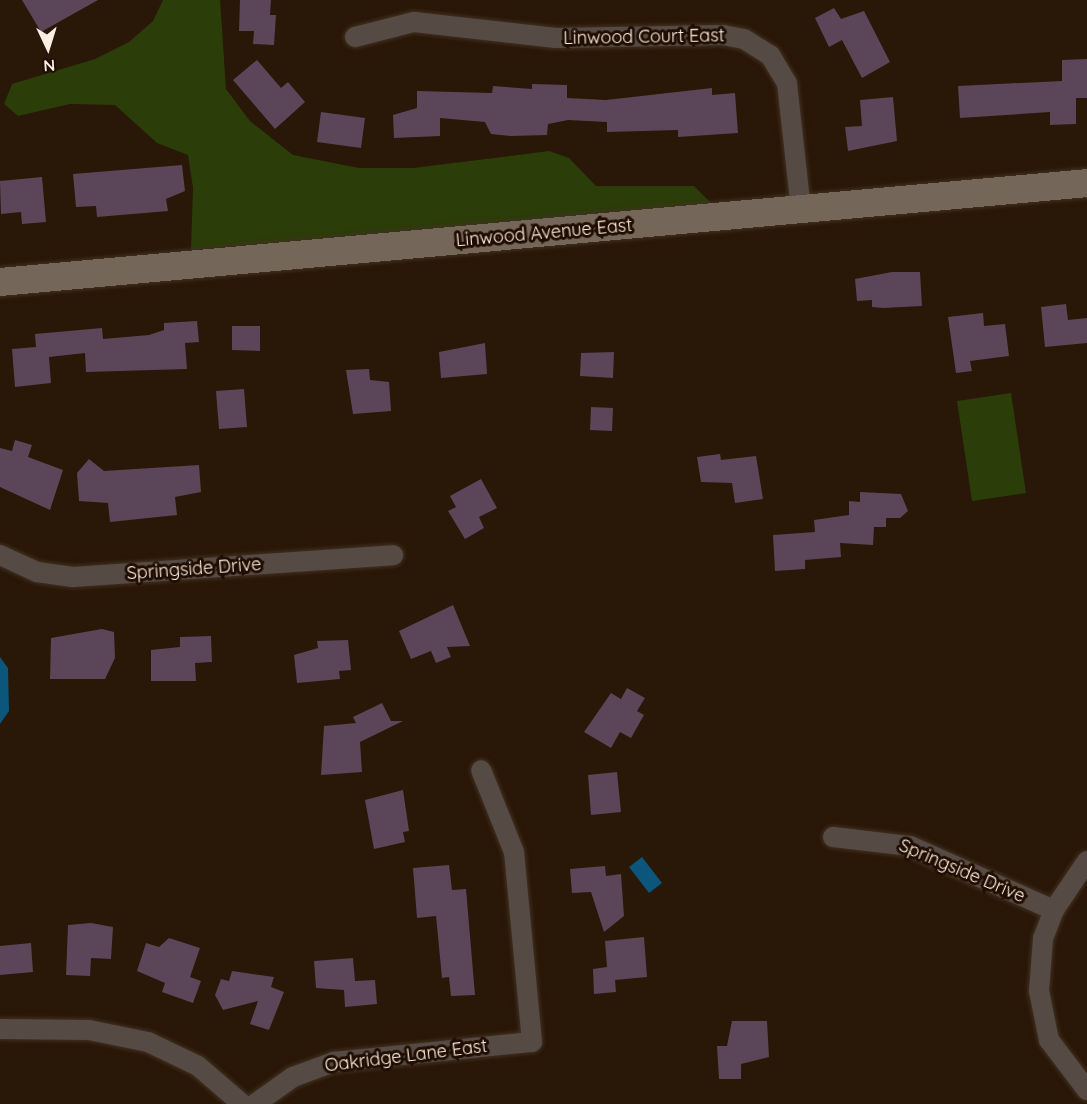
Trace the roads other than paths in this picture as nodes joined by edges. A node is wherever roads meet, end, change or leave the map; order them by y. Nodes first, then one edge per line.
1 (355, 37) dead end
2 (1087, 183) edge
3 (801, 210) junction
4 (0, 282) edge
5 (0, 555) edge
6 (393, 555) dead end
7 (481, 770) dead end
8 (833, 837) dead end
9 (1087, 861) edge
10 (1053, 910) junction
11 (0, 1029) edge
12 (1087, 1090) edge
13 (242, 1104) edge
14 (255, 1104) edge

1 - 3 street, Linwood Court East
2 - 3 street, Linwood Avenue East
3 - 4 street, Linwood Avenue East
5 - 6 street, Springside Drive
7 - 14 street, Oakridge Lane East
8 - 10 street, Springside Drive
9 - 10 street
10 - 12 street
11 - 13 street

